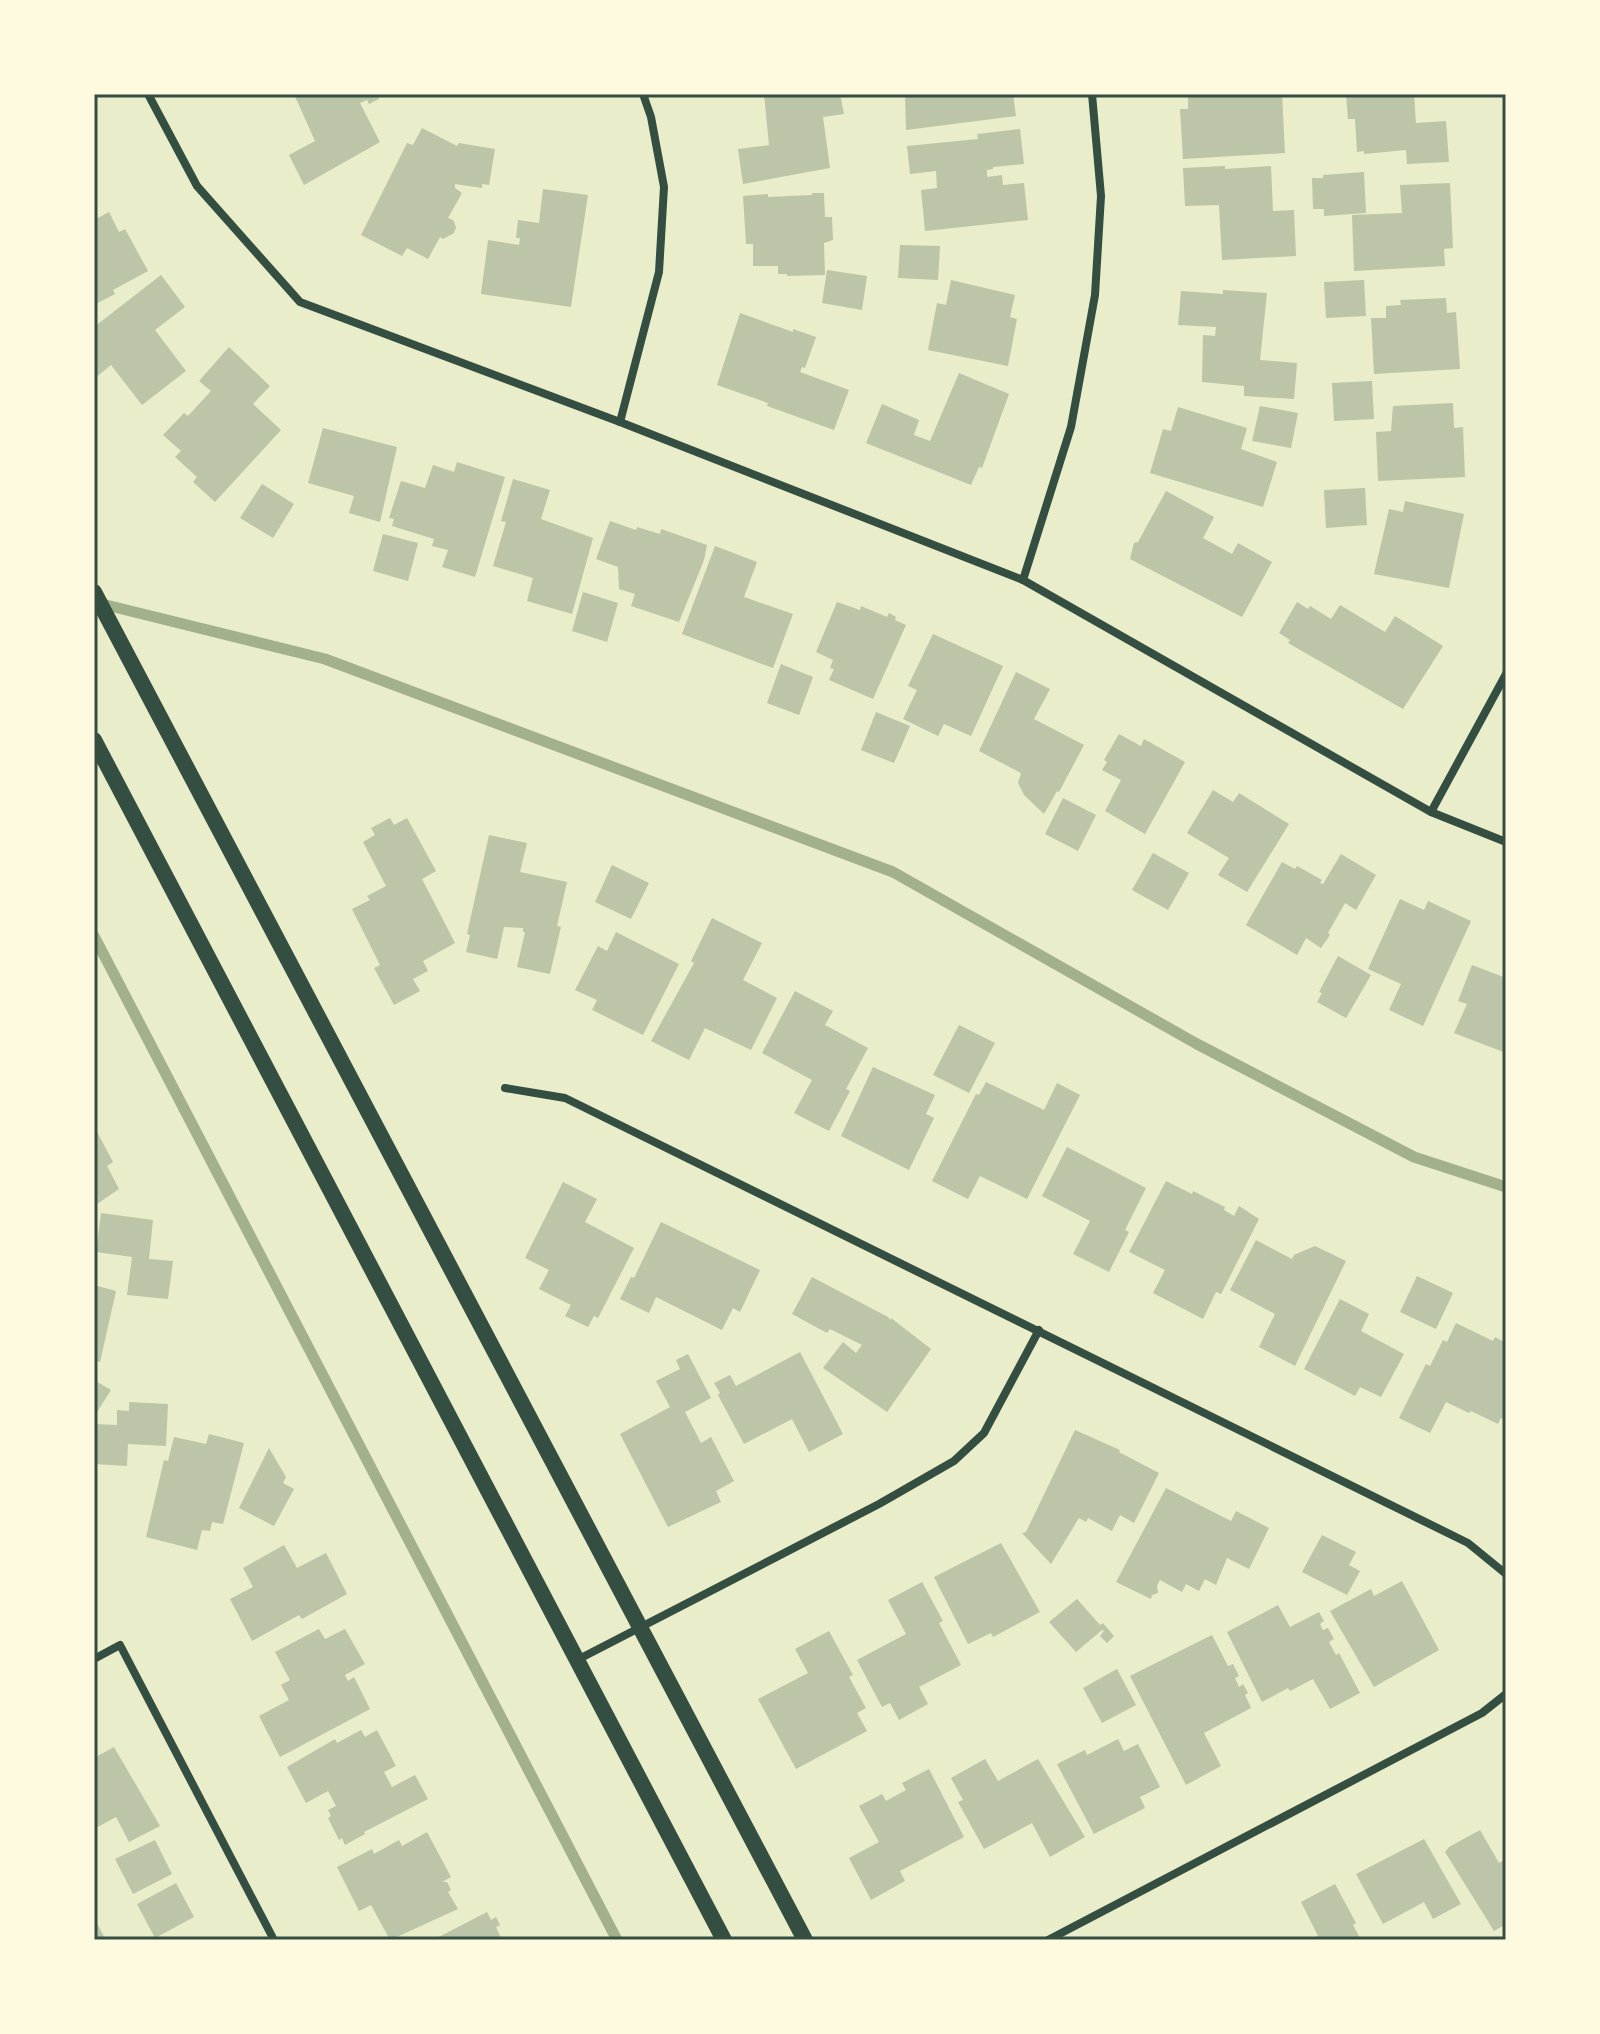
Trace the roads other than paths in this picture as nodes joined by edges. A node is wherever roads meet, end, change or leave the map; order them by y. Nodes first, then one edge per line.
1 (148, 94) edge
2 (643, 94) edge
3 (1092, 94) edge
4 (620, 422) junction
5 (1023, 580) junction
6 (94, 592) edge
7 (1506, 674) edge
8 (94, 740) edge
9 (1431, 812) junction
10 (1506, 842) edge
11 (505, 1088) dead end
12 (1039, 1330) junction
13 (1506, 1574) edge
14 (640, 1627) junction
15 (94, 1659) edge
16 (577, 1660) junction
17 (1506, 1694) edge
18 (274, 1940) edge
19 (724, 1940) edge
20 (805, 1940) edge
21 (1048, 1940) edge

1 - 4 street
2 - 4 street
3 - 5 street
4 - 5 street
5 - 9 street
6 - 14 main road
7 - 9 street
8 - 16 main road
9 - 10 street
11 - 12 street
12 - 13 street
12 - 14 street
14 - 16 street
14 - 20 main road
15 - 18 street
16 - 19 main road
17 - 21 street

